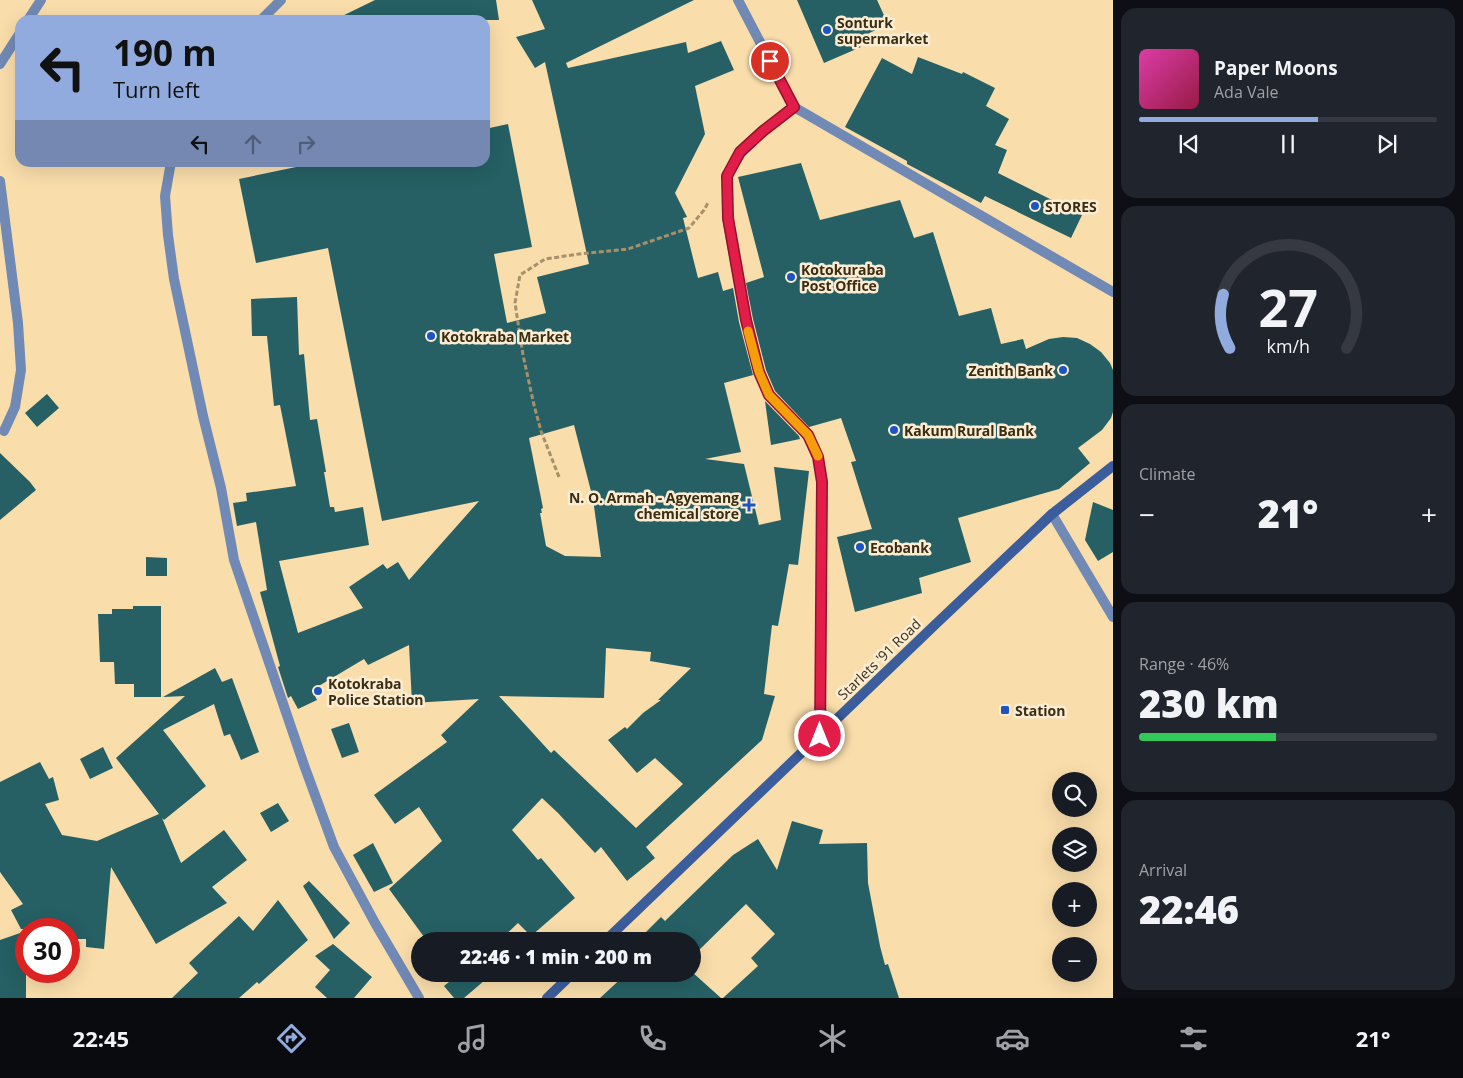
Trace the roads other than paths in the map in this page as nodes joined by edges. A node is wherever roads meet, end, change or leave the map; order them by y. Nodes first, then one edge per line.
1 (41, 0) edge
2 (281, 0) edge
3 (738, 0) edge
4 (31, 15) edge
5 (266, 15) edge
6 (15, 41) edge
7 (0, 64) edge
8 (794, 107) junction
9 (170, 167) edge
10 (0, 181) edge
11 (1113, 292) edge
12 (4, 431) dead end
13 (1113, 466) edge
14 (1052, 514) junction
15 (1113, 617) edge
16 (820, 736) junction
17 (614, 932) edge
18 (564, 982) edge
19 (419, 998) edge
20 (547, 998) edge

1 - 4 street
2 - 5 street
3 - 8 street
6 - 7 street
8 - 11 street
8 - 16 street
9 - 19 street
10 - 12 street
13 - 14 street, Starlets '91 Road
14 - 15 street
14 - 16 street, Starlets '91 Road
16 - 17 street, Starlets '91 Road
18 - 20 street

